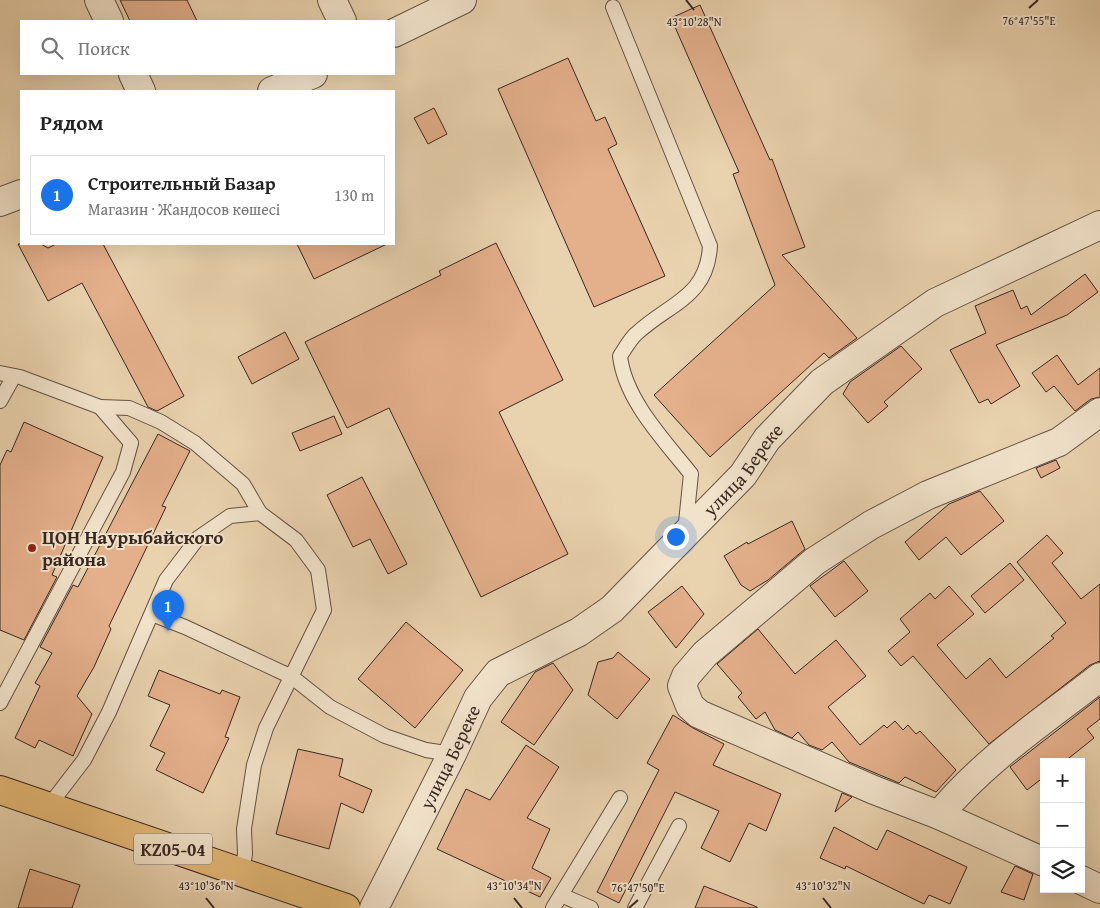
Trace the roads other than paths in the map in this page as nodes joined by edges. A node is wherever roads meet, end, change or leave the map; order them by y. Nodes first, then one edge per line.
1 (99, 0) edge
2 (332, 0) edge
3 (462, 0) edge
4 (613, 7) dead end
5 (109, 20) edge
6 (342, 20) edge
7 (395, 33) edge
8 (133, 75) edge
9 (310, 75) edge
10 (141, 90) edge
11 (274, 90) edge
12 (20, 194) edge
13 (0, 202) edge
14 (1100, 225) edge
15 (7, 374) edge
16 (0, 401) edge
17 (100, 407) junction
18 (1100, 412) edge
19 (260, 513) junction
20 (685, 535) junction
21 (152, 614) junction
22 (292, 677) junction
23 (1100, 677) edge
24 (0, 703) edge
25 (452, 754) junction
26 (0, 790) edge
27 (620, 798) dead end
28 (48, 807) junction
29 (939, 815) junction
30 (679, 826) dead end
31 (1040, 860) edge
32 (242, 873) junction
33 (1085, 882) edge
34 (1100, 889) edge
35 (561, 895) junction
36 (346, 908) edge
37 (374, 908) edge
38 (553, 908) edge
39 (591, 908) edge
40 (635, 908) edge

1 - 5 street
2 - 6 street
3 - 7 street
4 - 20 lane
8 - 10 street
9 - 11 street
12 - 13 street
14 - 20 street, улица Береке
15 - 16 lane
15 - 17 lane
17 - 19 lane
17 - 24 lane
18 - 29 street
19 - 21 lane
19 - 22 lane
20 - 25 street, улица Береке
21 - 22 lane
21 - 28 lane
22 - 25 lane
22 - 32 lane
23 - 29 street
25 - 37 street, улица Береке
26 - 28 main road, KZ05-04
27 - 35 lane
28 - 32 main road, KZ05-04
29 - 31 street
30 - 40 lane
32 - 36 main road, KZ05-04
33 - 34 street
35 - 38 lane
35 - 39 lane

